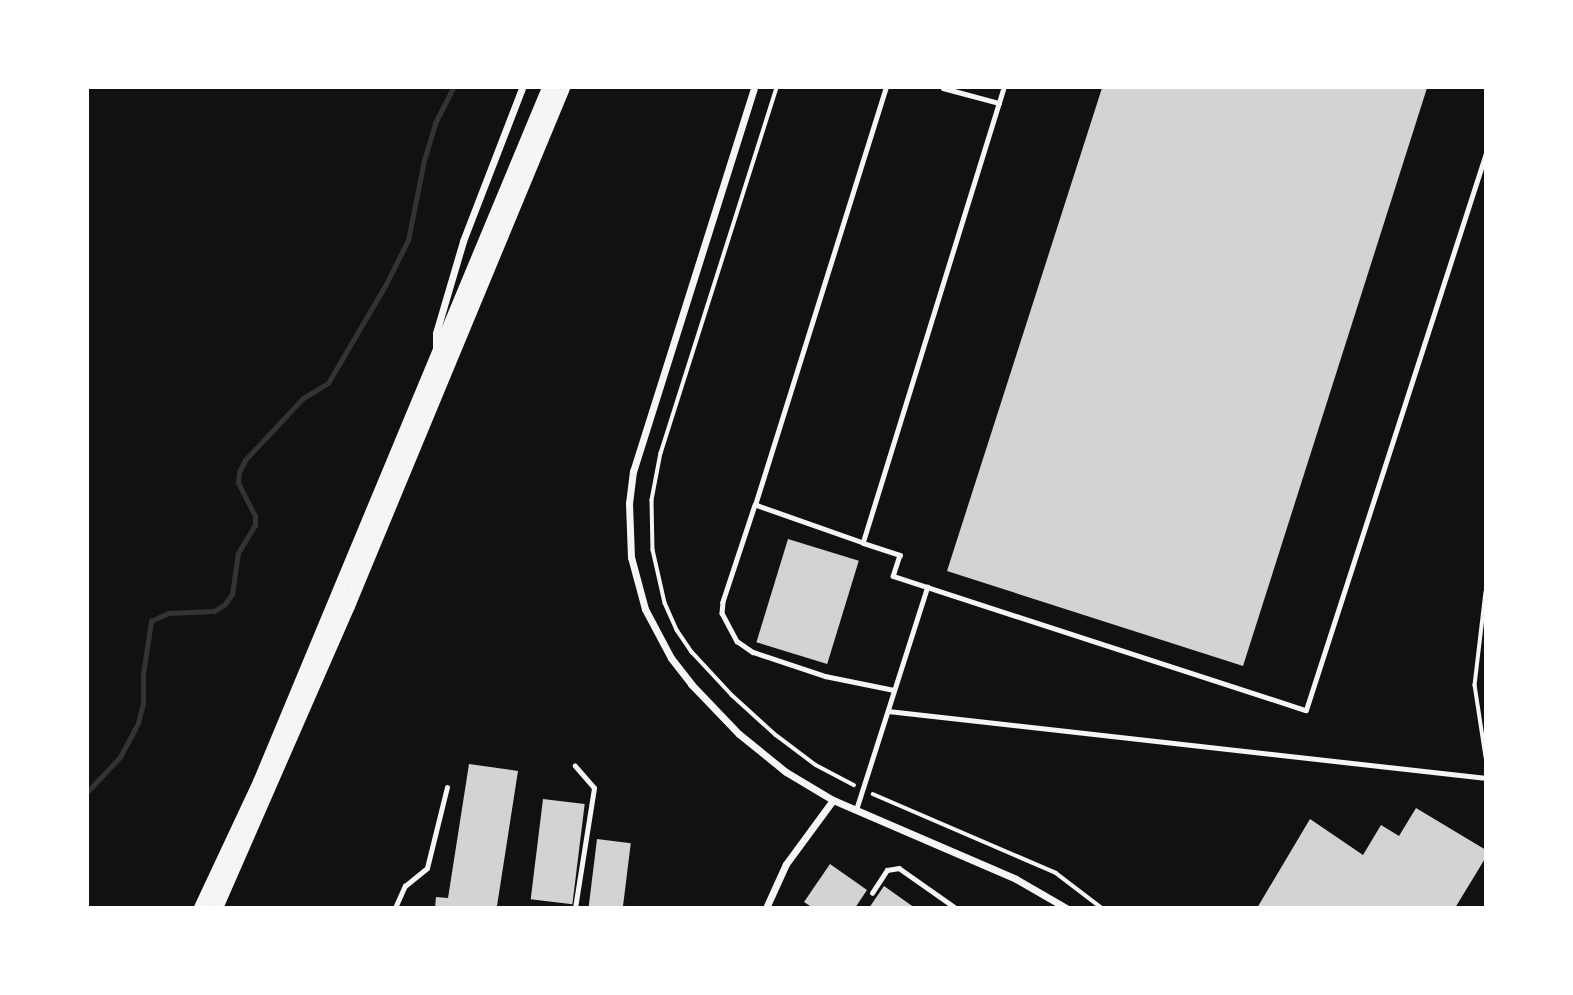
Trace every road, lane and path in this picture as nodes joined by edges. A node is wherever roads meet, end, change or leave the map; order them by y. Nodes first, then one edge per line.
1 (522, 88) edge
2 (549, 88) edge
3 (563, 88) edge
4 (754, 88) edge
5 (778, 88) edge
6 (886, 88) edge
7 (943, 88) edge
8 (1004, 88) edge
9 (999, 103) junction
10 (1486, 153) edge
11 (436, 362) junction
12 (755, 505) junction
13 (863, 543) junction
14 (927, 587) junction
15 (1486, 592) edge
16 (894, 690) junction
17 (888, 711) junction
18 (1486, 757) edge
19 (575, 766) dead end
20 (1486, 778) edge
21 (447, 787) dead end
22 (863, 790) junction
23 (833, 800) junction
24 (856, 810) junction
25 (872, 893) dead end
26 (1060, 906) edge
27 (201, 908) edge
28 (216, 908) edge
29 (395, 908) edge
30 (575, 908) edge
31 (766, 908) edge
32 (956, 908) edge
33 (1102, 908) edge

1 - 11 street
2 - 11 highway
3 - 28 highway
4 - 23 street
5 - 22 path
6 - 12 lane
7 - 9 lane
8 - 9 lane
9 - 13 lane
10 - 14 lane
11 - 27 highway
12 - 13 lane
12 - 16 lane
13 - 14 lane
14 - 16 lane
15 - 18 path
16 - 17 lane
17 - 20 lane
17 - 22 lane
19 - 30 lane
21 - 29 lane
22 - 24 lane
22 - 33 path
23 - 24 street
23 - 31 street
24 - 26 street
25 - 32 lane

